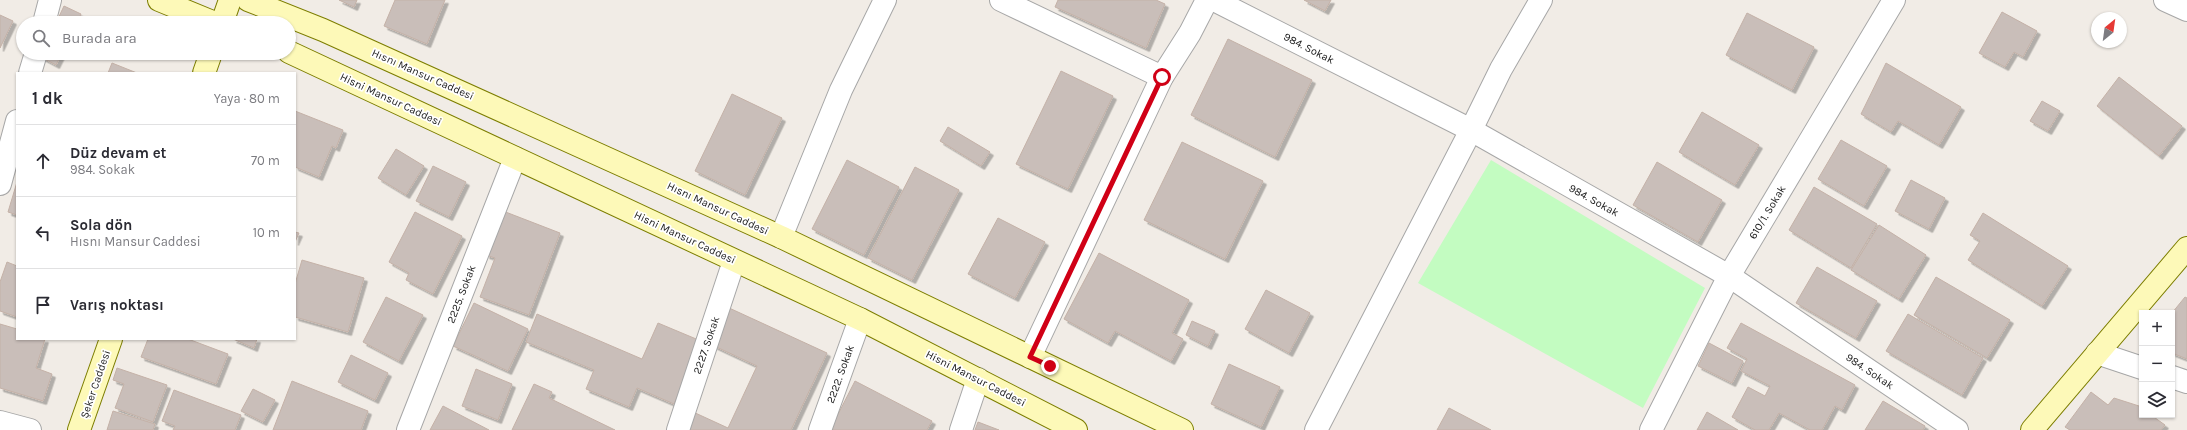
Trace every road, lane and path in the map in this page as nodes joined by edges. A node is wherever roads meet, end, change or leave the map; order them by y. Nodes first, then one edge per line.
1 (50, 0) edge
2 (159, 0) edge
3 (230, 0) edge
4 (248, 0) edge
5 (885, 0) edge
6 (1001, 0) edge
7 (1207, 0) edge
8 (1214, 0) edge
9 (1541, 0) edge
10 (1894, 0) edge
11 (2165, 0) edge
12 (2187, 10) edge
13 (46, 16) edge
14 (198, 16) edge
15 (224, 16) edge
16 (288, 16) edge
17 (296, 19) edge
18 (296, 55) edge
19 (34, 60) edge
20 (209, 60) edge
21 (30, 72) edge
22 (204, 72) edge
23 (1162, 77) junction
24 (16, 125) edge
25 (1471, 130) junction
26 (515, 158) junction
27 (0, 184) edge
28 (782, 237) junction
29 (2183, 260) edge
30 (734, 261) junction
31 (1729, 276) junction
32 (860, 318) junction
33 (111, 340) edge
34 (2097, 353) junction
35 (1030, 357) junction
36 (2139, 367) edge
37 (978, 379) junction
38 (2175, 379) edge
39 (2187, 382) edge
40 (0, 422) edge
41 (30, 430) edge
42 (79, 430) edge
43 (408, 430) edge
44 (678, 430) edge
45 (820, 430) edge
46 (961, 430) edge
47 (1076, 430) edge
48 (1182, 430) edge
49 (1316, 430) edge
50 (1651, 430) edge
51 (1958, 430) edge
52 (2032, 430) edge

1 - 13 street
2 - 14 main road
3 - 15 main road
4 - 16 main road, Hısnı Mansur Caddesi
5 - 28 street
6 - 23 street
7 - 23 street
8 - 25 street, 984. Sokak
9 - 25 street
10 - 31 street, 610/1. Sokak
11 - 12 street
17 - 28 main road, Hısnı Mansur Caddesi
18 - 26 main road, Hisni Mansur Caddesi
19 - 21 street
20 - 22 main road
23 - 35 street
24 - 27 street
25 - 31 street, 984. Sokak
25 - 49 street
26 - 30 main road, Hisni Mansur Caddesi
26 - 43 street, 2225. Sokak
28 - 35 main road, Hısnı Mansur Caddesi
29 - 34 main road
30 - 32 main road, Hisni Mansur Caddesi
30 - 44 street, 2227. Sokak
31 - 50 street, 610/1. Sokak
31 - 51 street, 984. Sokak
32 - 37 main road, Hisni Mansur Caddesi
32 - 45 street, 2222. Sokak
33 - 42 main road, Şeker Caddesi
34 - 36 street
34 - 52 main road
35 - 48 main road, Hısnı Mansur Caddesi
37 - 46 street
37 - 47 main road, Hisni Mansur Caddesi
38 - 39 street
40 - 41 street

